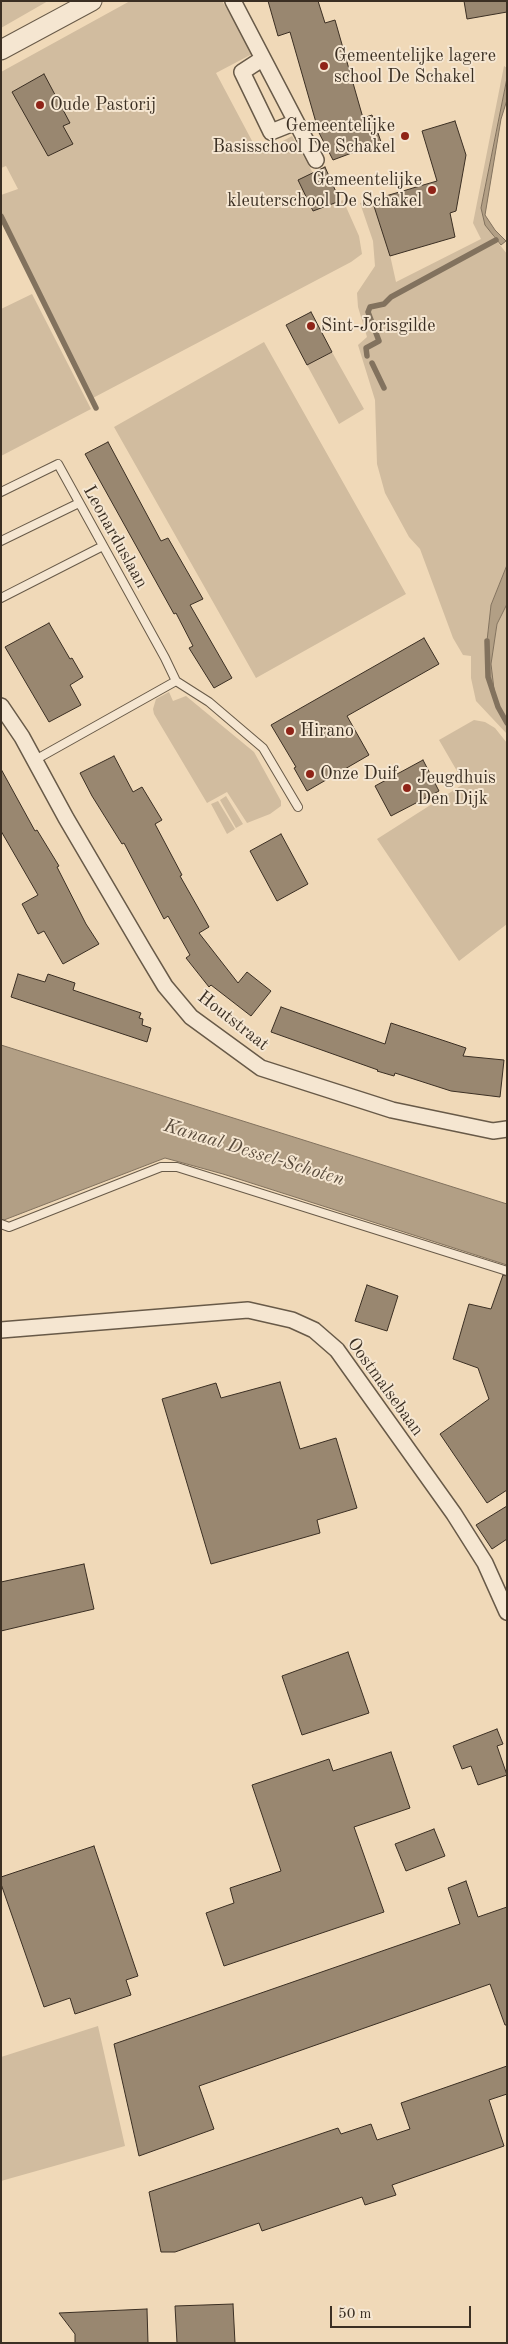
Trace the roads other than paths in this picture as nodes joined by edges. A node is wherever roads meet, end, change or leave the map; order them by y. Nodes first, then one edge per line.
1 (92, 1) edge
2 (233, 1) edge
3 (1, 50) edge
4 (262, 59) junction
5 (296, 122) junction
6 (316, 160) dead end
7 (1, 492) edge
8 (79, 503) junction
9 (1, 541) edge
10 (103, 546) junction
11 (1, 598) edge
12 (176, 681) junction
13 (1, 706) edge
14 (35, 760) junction
15 (298, 807) dead end
16 (507, 1129) edge
17 (1, 1224) edge
18 (507, 1271) edge
19 (1, 1330) edge
20 (507, 1612) edge

1 - 3 street
2 - 4 street
4 - 5 street
4 - 5 street
5 - 6 street
7 - 8 lane, Leonarduslaan
8 - 9 lane
8 - 10 lane, Leonarduslaan
10 - 11 lane
10 - 12 lane, Leonarduslaan
12 - 14 lane
12 - 15 lane
13 - 14 street, Houtstraat
14 - 16 street, Houtstraat
17 - 18 lane
19 - 20 street, Oostmalsebaan

